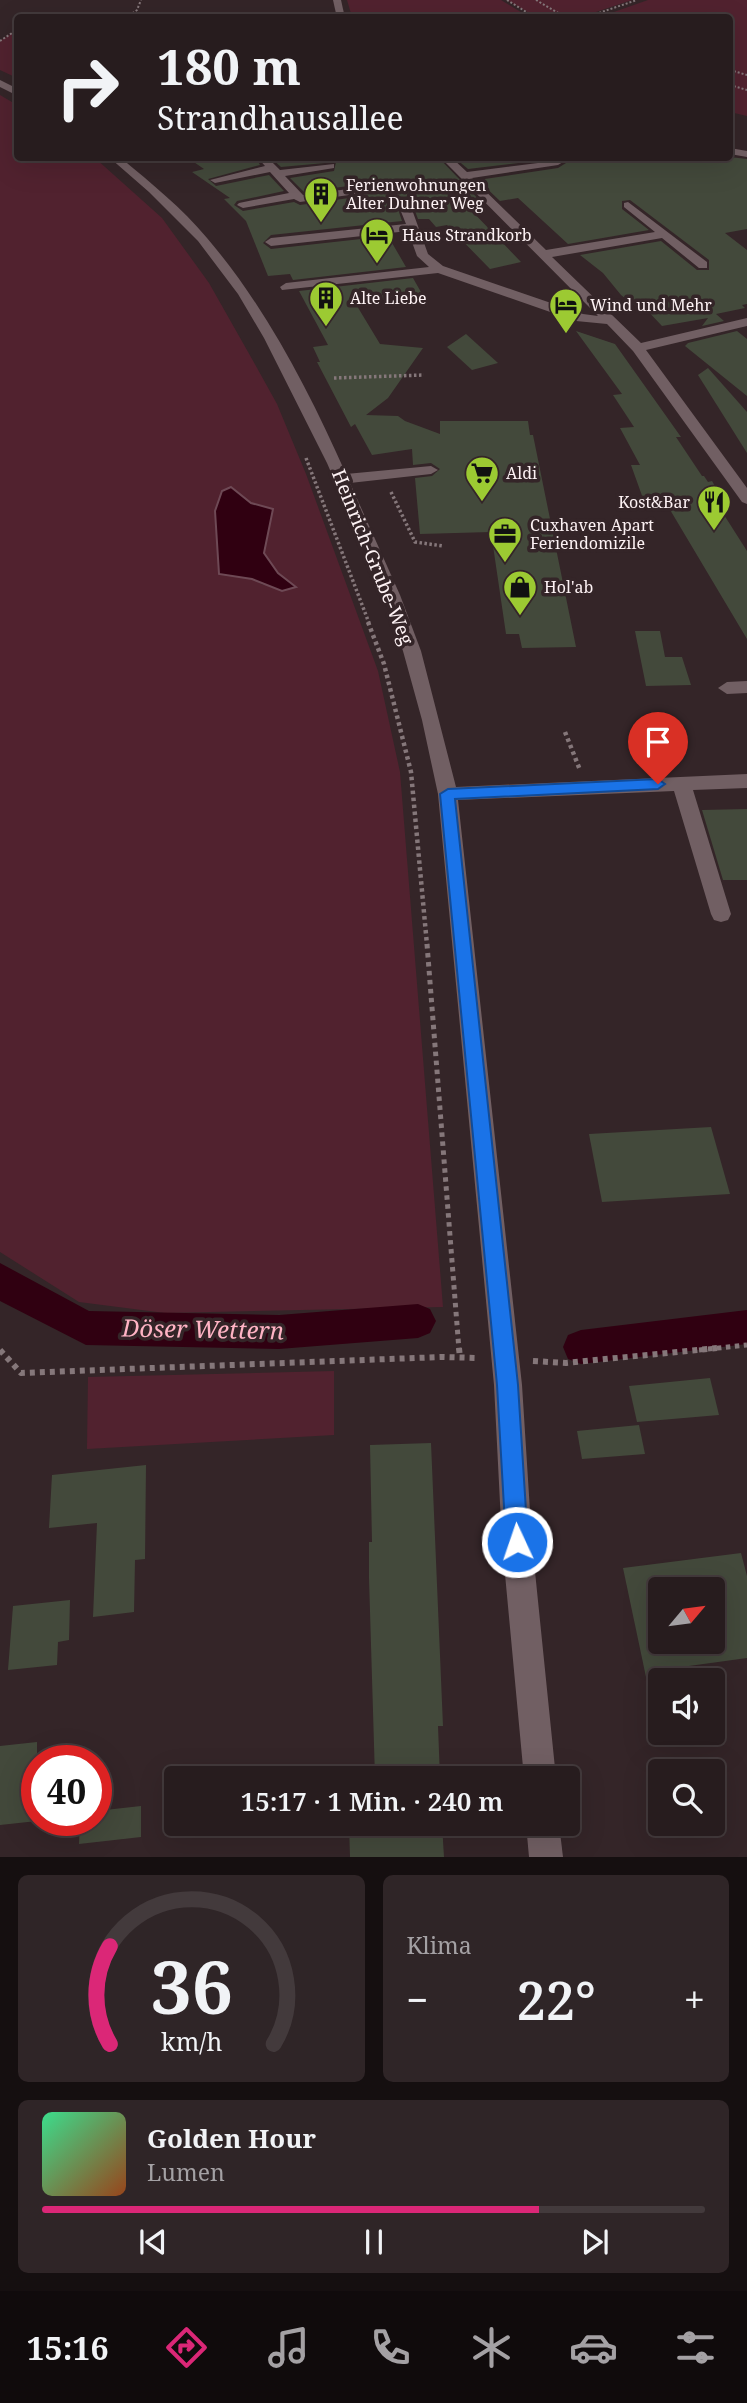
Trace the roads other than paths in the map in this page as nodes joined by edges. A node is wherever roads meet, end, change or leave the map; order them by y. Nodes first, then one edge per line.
1 (119, 161) edge
2 (266, 161) edge
3 (449, 161) edge
4 (558, 162) dead end
5 (330, 166) dead end
6 (275, 171) junction
7 (464, 176) junction
8 (215, 180) dead end
9 (356, 191) dead end
10 (296, 195) junction
11 (404, 204) dead end
12 (243, 205) dead end
13 (628, 205) dead end
14 (412, 227) junction
15 (665, 234) junction
16 (271, 242) dead end
17 (546, 254) junction
18 (703, 265) dead end
19 (439, 269) junction
20 (286, 287) dead end
21 (613, 321) junction
22 (747, 322) edge
23 (638, 348) junction
24 (431, 470) dead end
25 (341, 480) junction
26 (747, 499) edge
27 (747, 687) edge
28 (727, 688) dead end
29 (747, 781) edge
30 (682, 784) junction
31 (448, 794) junction
32 (721, 914) dead end
33 (539, 1766) edge
34 (544, 1836) edge
35 (546, 1857) edge

1 - 25 street, Heinrich-Grube-Weg
2 - 6 street
3 - 7 street
4 - 7 street
5 - 6 street
6 - 8 street
6 - 10 street
7 - 17 street
9 - 10 street
10 - 12 street
11 - 14 street
13 - 15 street
14 - 16 street
14 - 19 street
15 - 17 street
15 - 18 street
17 - 21 street
19 - 20 street
19 - 21 street
21 - 23 street
22 - 23 street
23 - 26 street
24 - 25 street
25 - 31 street, Heinrich-Grube-Weg
27 - 28 street
29 - 30 street
30 - 31 street
30 - 32 street
31 - 33 street, Heinrich-Grube-Weg
34 - 35 street

